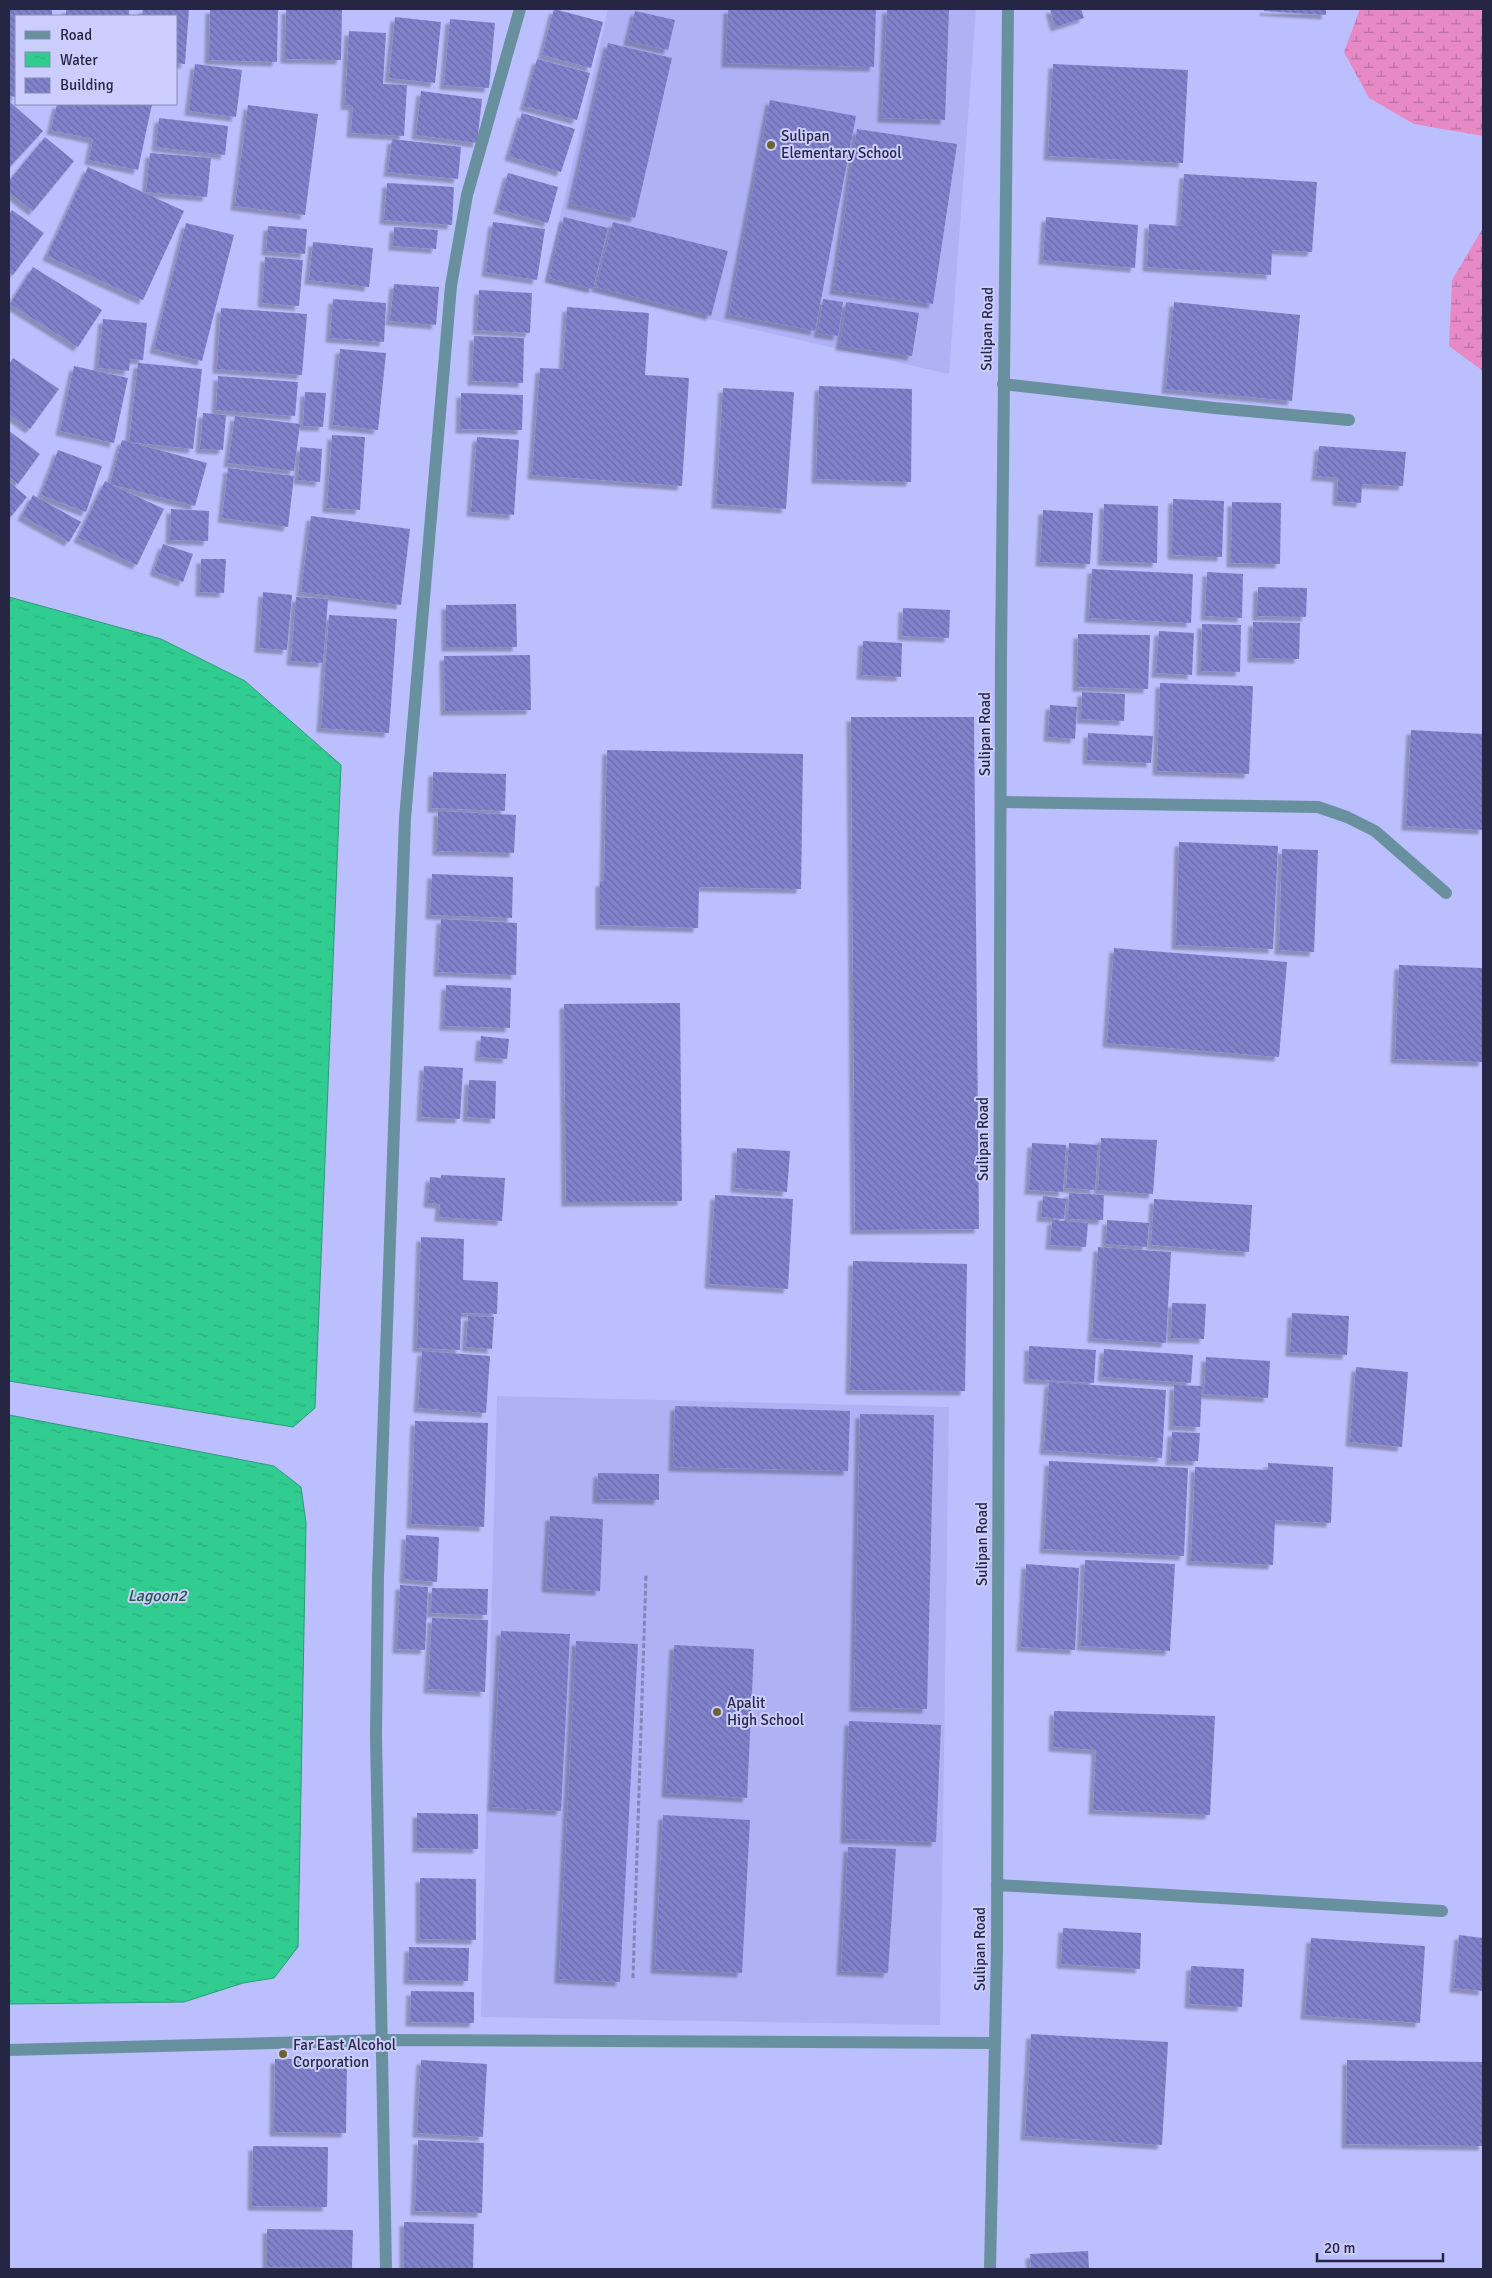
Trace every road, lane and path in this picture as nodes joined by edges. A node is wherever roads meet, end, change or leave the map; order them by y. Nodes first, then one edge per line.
1 (520, 9) edge
2 (1008, 9) edge
3 (1003, 384) junction
4 (1349, 420) dead end
5 (1001, 802) junction
6 (1446, 892) dead end
7 (646, 1574) dead end
8 (997, 1885) junction
9 (1442, 1911) dead end
10 (634, 1978) dead end
11 (384, 2040) junction
12 (994, 2043) junction
13 (9, 2050) edge
14 (386, 2269) edge
15 (990, 2269) edge

1 - 11 street
2 - 3 street, Sulipan Road
3 - 4 street
3 - 5 street, Sulipan Road
5 - 6 street
5 - 8 street, Sulipan Road
7 - 10 path
8 - 9 street
8 - 12 street, Sulipan Road
11 - 12 street
11 - 13 street
11 - 14 street
12 - 15 street, Sulipan Road

